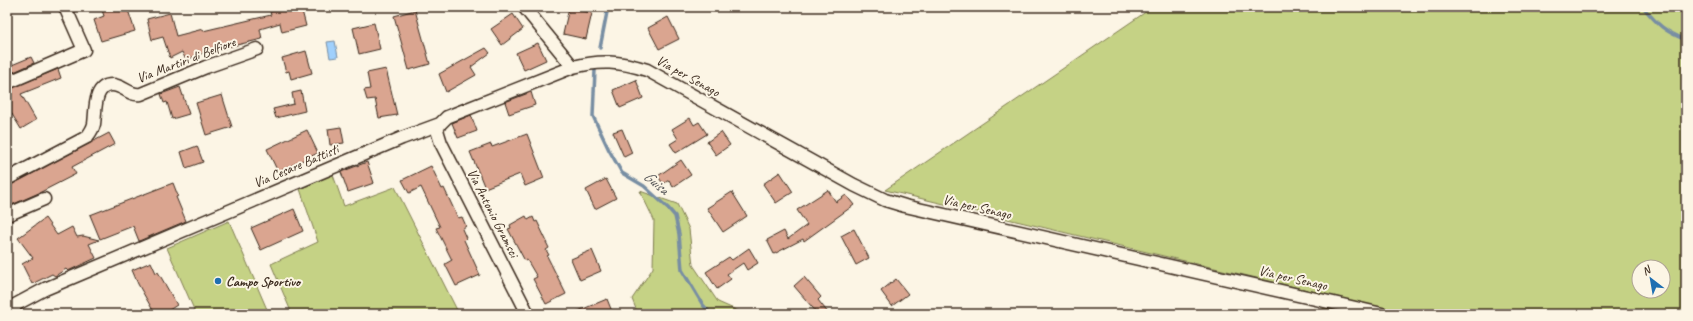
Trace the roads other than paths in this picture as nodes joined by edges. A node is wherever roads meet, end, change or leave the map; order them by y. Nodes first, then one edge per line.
1 (65, 7) edge
2 (524, 7) edge
3 (257, 49) dead end
4 (592, 62) joint
5 (573, 67) junction
6 (7, 83) edge
7 (440, 124) junction
8 (7, 179) edge
9 (44, 198) dead end
10 (7, 215) edge
11 (10, 310) edge
12 (528, 314) edge
13 (1382, 314) edge

1 - 6 street
2 - 5 street
3 - 8 street, Via Martiri di Belfiore
4 - 5 street, Via Cesare Battisti
4 - 13 street, Via per Senago
5 - 7 street, Via Cesare Battisti
7 - 11 street, Via Cesare Battisti
7 - 12 street, Via Antonio Gramsci
9 - 10 street

